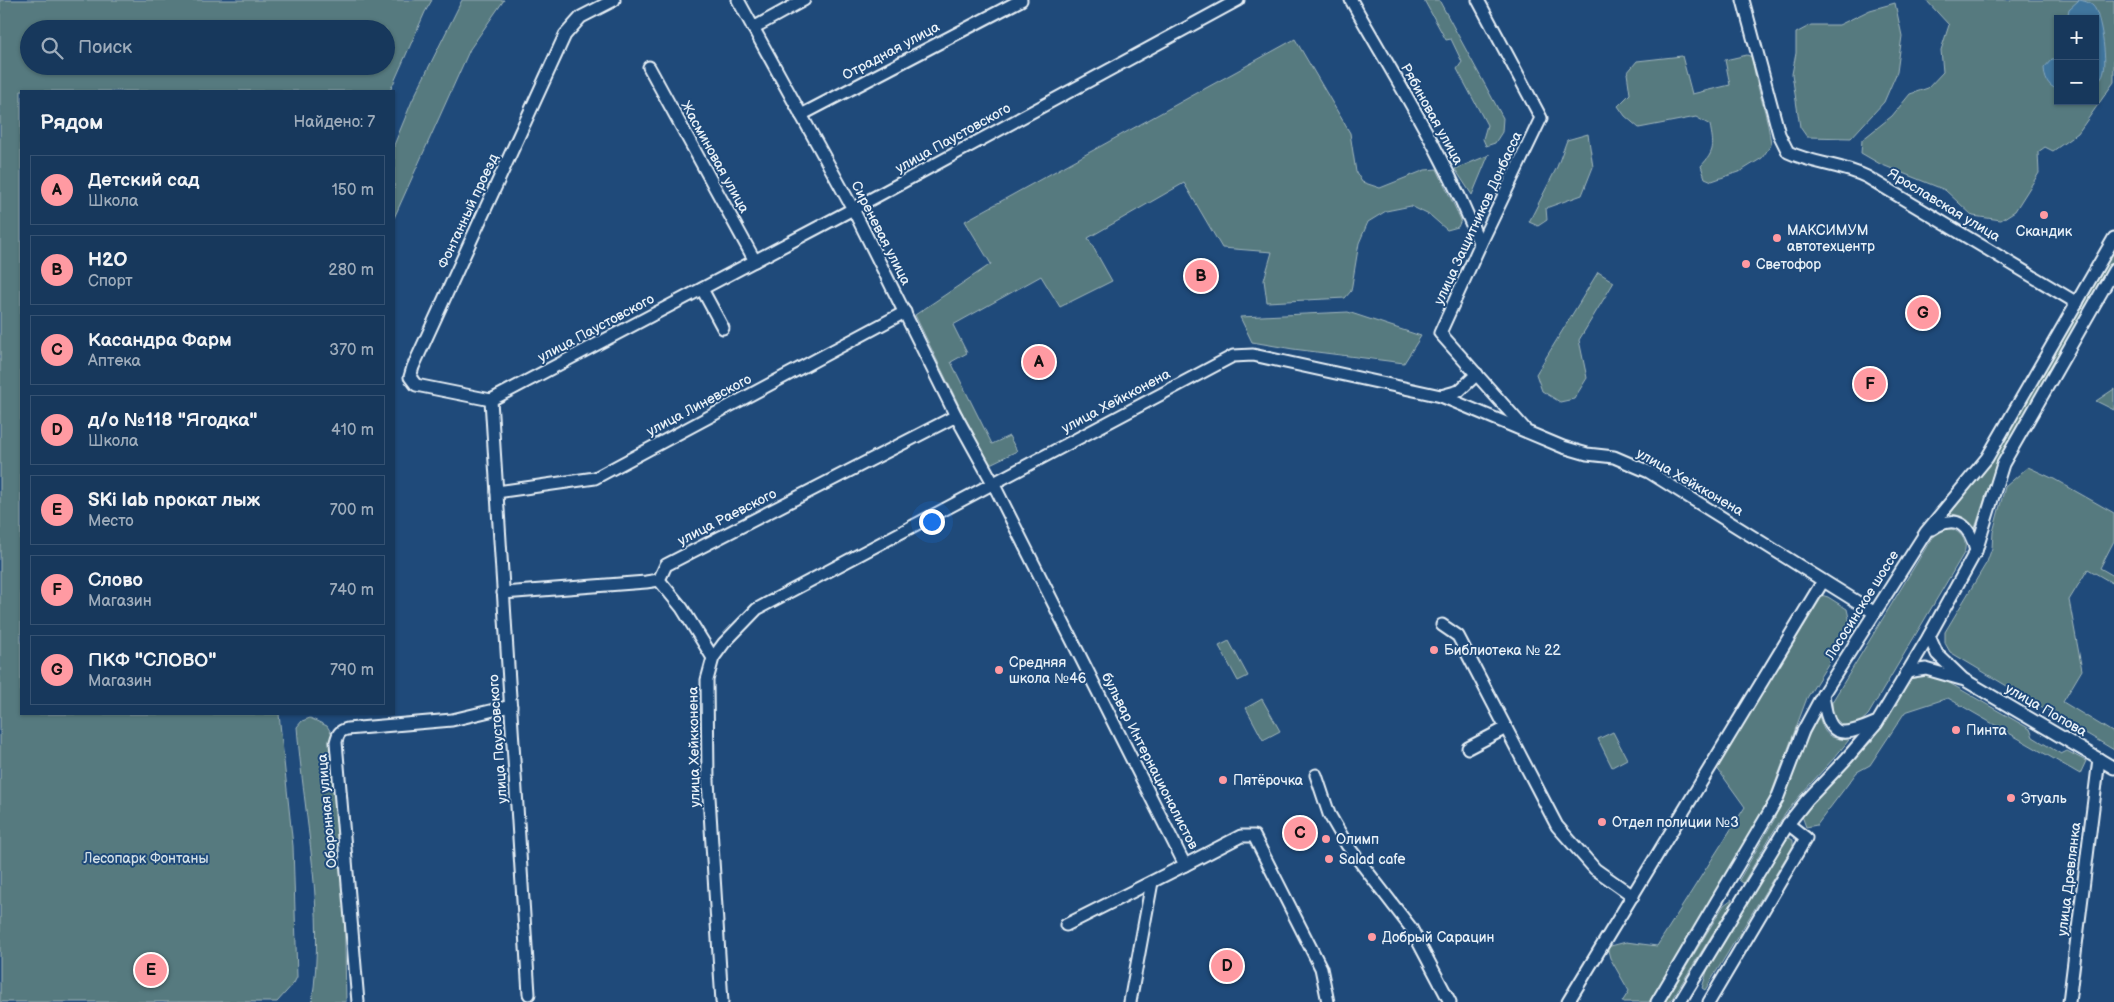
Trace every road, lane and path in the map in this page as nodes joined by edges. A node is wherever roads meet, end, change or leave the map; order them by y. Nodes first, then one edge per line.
1 (614, 0) edge
2 (738, 0) edge
3 (804, 0) edge
4 (1021, 0) edge
5 (1238, 0) edge
6 (1351, 0) edge
7 (1478, 0) edge
8 (1743, 0) edge
9 (752, 28) junction
10 (649, 67) dead end
11 (801, 116) junction
12 (853, 209) junction
13 (2114, 238) edge
14 (1480, 245) junction
15 (755, 261) junction
16 (2114, 270) edge
17 (702, 289) junction
18 (2077, 302) junction
19 (905, 312) junction
20 (722, 328) dead end
21 (1476, 374) junction
22 (1441, 396) junction
23 (491, 400) junction
24 (956, 416) junction
25 (1527, 431) junction
26 (993, 483) junction
27 (497, 492) junction
28 (1926, 532) junction
29 (1976, 550) junction
30 (659, 580) junction
31 (1824, 581) junction
32 (503, 593) junction
33 (1875, 613) junction
34 (1442, 625) dead end
35 (1929, 636) junction
36 (713, 658) junction
37 (1907, 672) junction
38 (1963, 679) junction
39 (1824, 694) junction
40 (510, 706) junction
41 (1877, 723) junction
42 (1506, 728) junction
43 (1468, 748) dead end
44 (2099, 759) junction
45 (2114, 768) edge
46 (1316, 775) dead end
47 (1788, 824) junction
48 (1186, 865) junction
49 (1152, 882) junction
50 (1725, 888) junction
51 (1632, 896) junction
52 (1744, 898) junction
53 (1066, 925) dead end
54 (529, 994) dead end
55 (358, 1002) edge
56 (722, 1002) edge
57 (1130, 1002) edge
58 (1328, 1002) edge
59 (1450, 1002) edge
60 (1568, 1002) edge
61 (1657, 1002) edge
62 (1680, 1002) edge
63 (1709, 1002) edge
64 (2069, 1002) edge

1 - 23 street, Фонтанный проезд
2 - 9 street, Сиреневая улица
3 - 9 street
4 - 11 street, Отрадная улица
5 - 12 street, улица Паустовского
6 - 14 street, Рябиновая улица
7 - 14 street, улица Защитников Донбасса
8 - 18 street, Ярославская улица
9 - 11 street, Сиреневая улица
10 - 15 street, Жасминовая улица
11 - 12 street, Сиреневая улица
12 - 15 street, улица Паустовского
12 - 19 street, Сиреневая улица
13 - 18 street, Лососинское шоссе
14 - 21 street, улица Защитников Донбасса
15 - 17 street, улица Паустовского
16 - 29 street
17 - 20 street
17 - 23 street, улица Паустовского
18 - 28 street, Лососинское шоссе
19 - 24 street, Сиреневая улица
19 - 27 street, улица Линевского
21 - 22 street
21 - 25 street, улица Защитников Донбасса
22 - 25 street, улица Хейкконена
22 - 26 street, улица Хейкконена
23 - 27 street, улица Паустовского
24 - 26 street, Сиреневая улица
24 - 30 street, улица Раевского
25 - 31 street, улица Хейкконена
26 - 36 street, улица Хейкконена
26 - 48 street, бульвар Интернационалистов
27 - 32 street, улица Паустовского
28 - 29 street
28 - 33 street, Лососинское шоссе
29 - 35 street
30 - 32 street
30 - 36 street
31 - 33 street, улица Хейкконена
31 - 51 street
32 - 40 street, улица Паустовского
33 - 39 street, Лососинское шоссе
34 - 42 street
35 - 37 street
35 - 38 street, улица Попова
36 - 56 street, улица Хейкконена
37 - 38 street, улица Попова
37 - 41 street
38 - 44 street, улица Попова
39 - 41 street
39 - 50 street, Лососинское шоссе
40 - 54 street, улица Паустовского
40 - 55 street, Оборонная улица
41 - 47 street
42 - 43 street
42 - 51 street
44 - 45 street, улица Попова
44 - 64 street, улица Древлянка
46 - 59 street
47 - 52 street
47 - 63 street
48 - 49 street, бульвар Интернационалистов
48 - 58 street, бульвар Интернационалистов
49 - 53 street, бульвар Интернационалистов
49 - 57 street
50 - 52 street
50 - 61 street, Лососинское шоссе
51 - 60 street
52 - 62 street

